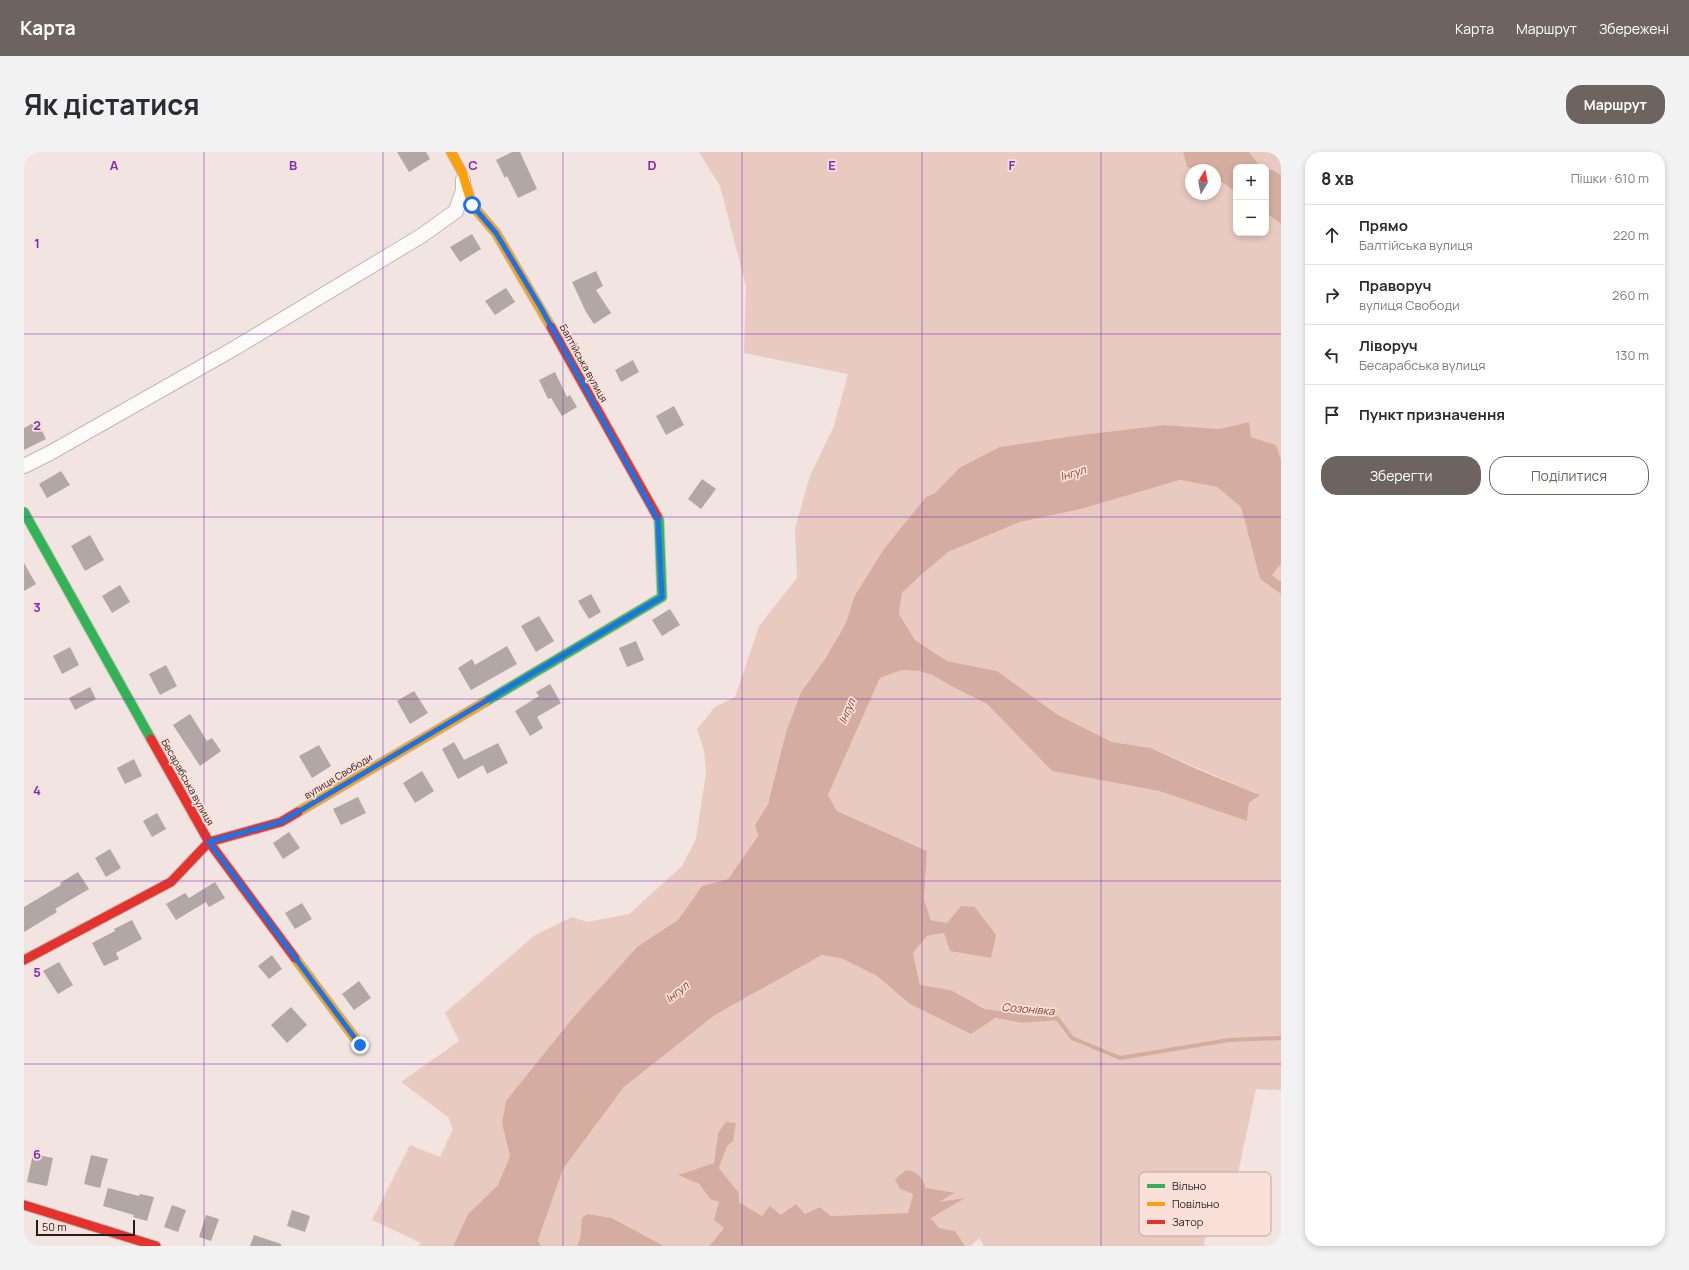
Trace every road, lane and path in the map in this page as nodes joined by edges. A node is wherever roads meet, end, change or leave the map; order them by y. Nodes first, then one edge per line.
1 (451, 152) edge
2 (462, 172) junction
3 (24, 466) edge
4 (24, 512) edge
5 (662, 597) joint
6 (209, 842) junction
7 (24, 960) edge
8 (360, 1045) dead end
9 (24, 1205) edge
10 (156, 1246) edge

1 - 2 street, Балтійська вулиця
2 - 3 street
2 - 5 street, Балтійська вулиця
4 - 6 street, Бесарабська вулиця
5 - 6 street, вулиця Свободи
6 - 7 street
6 - 8 street, Бесарабська вулиця
9 - 10 street

